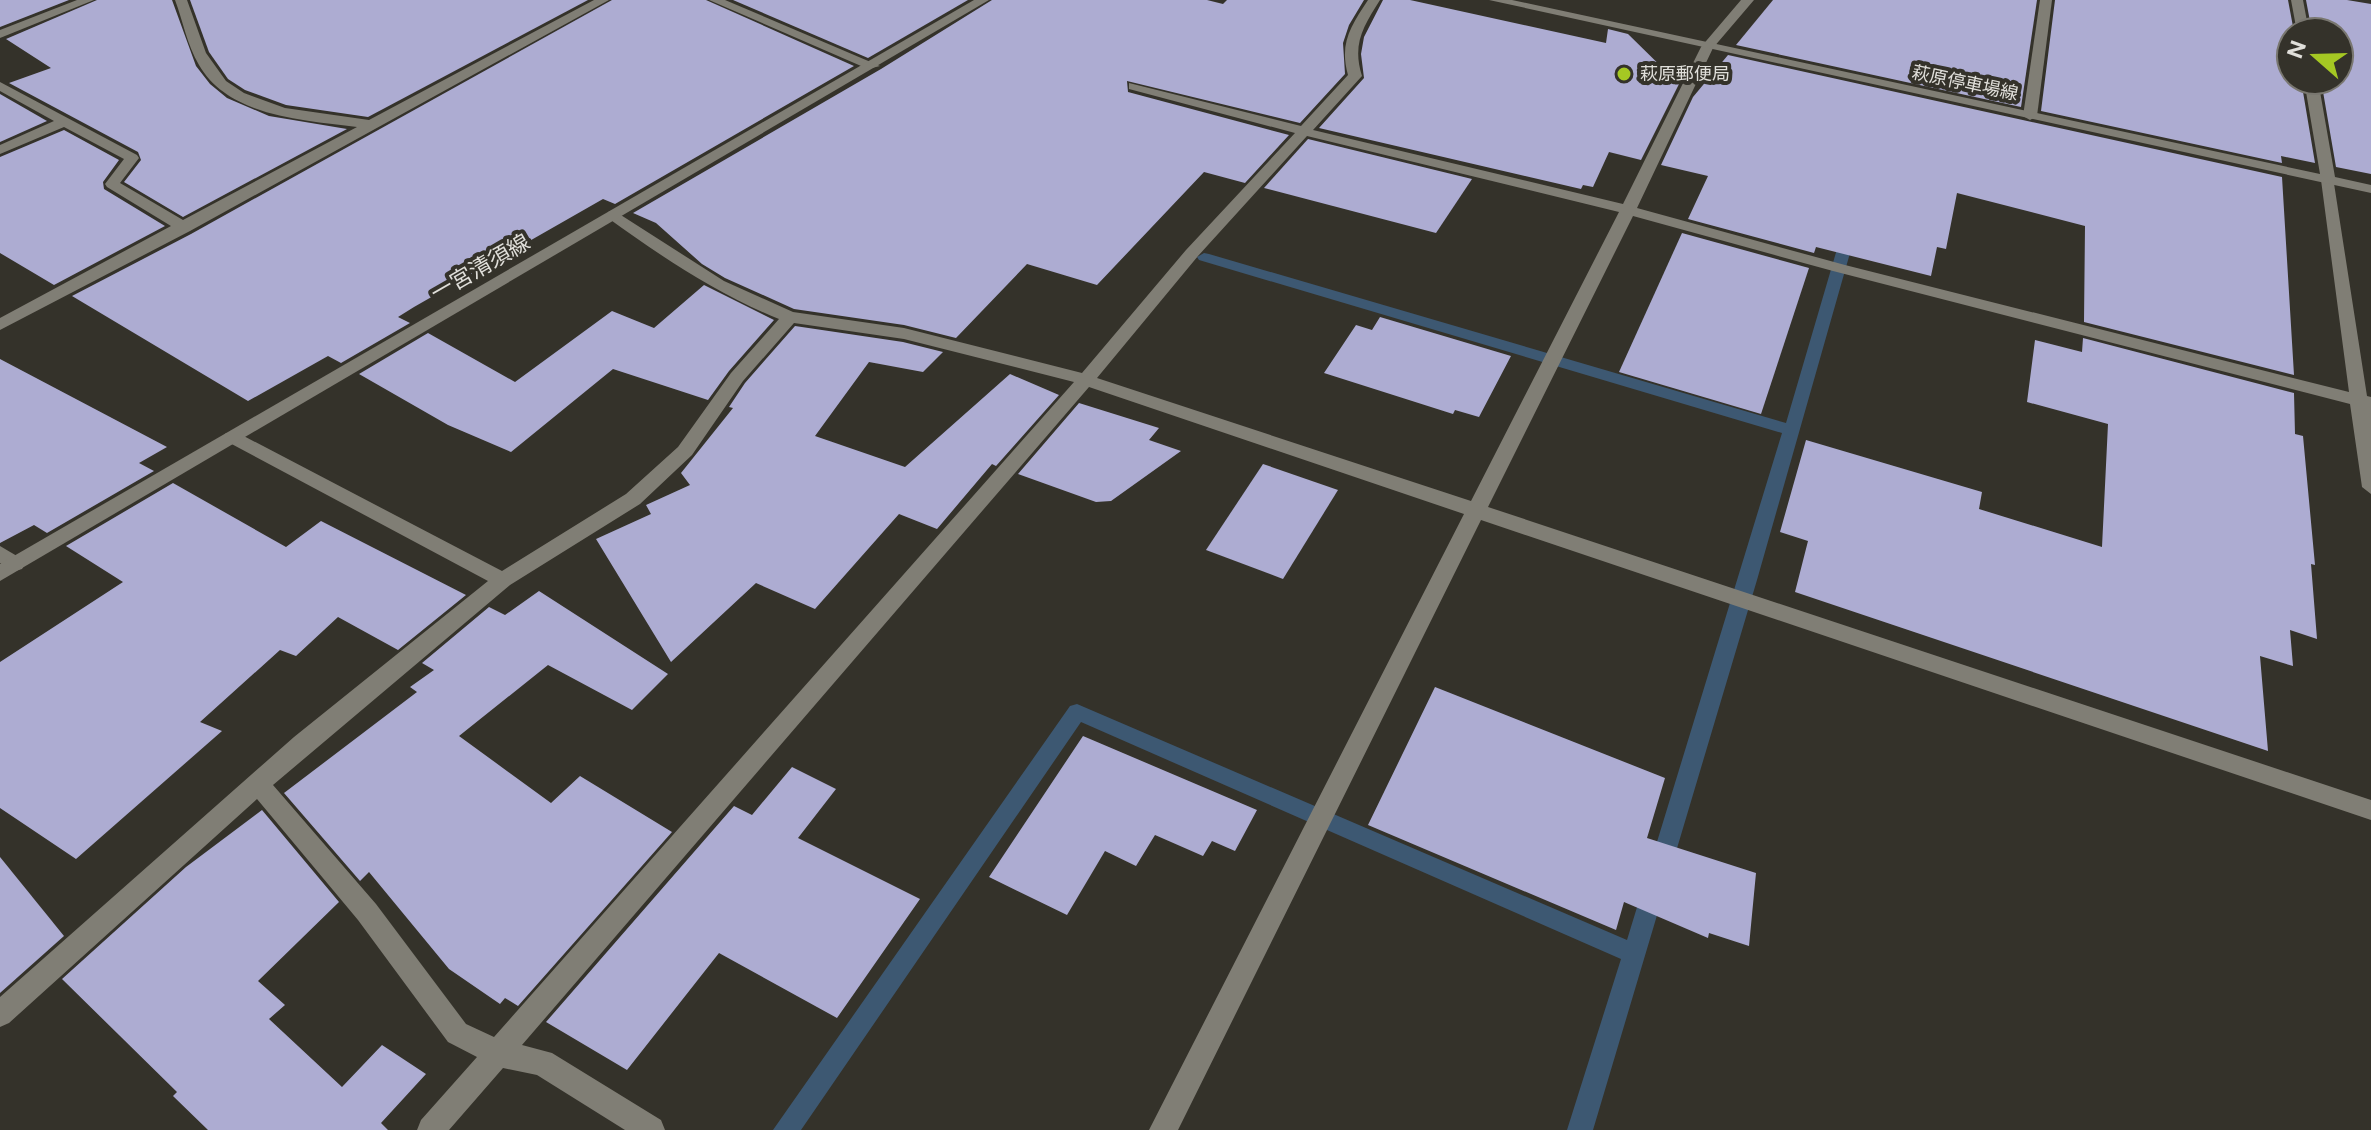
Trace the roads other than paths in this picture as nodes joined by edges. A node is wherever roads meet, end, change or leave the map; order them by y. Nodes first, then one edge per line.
1 (88, 0) edge
2 (181, 0) edge
3 (603, 0) edge
4 (715, 0) edge
5 (983, 0) edge
6 (1374, 0) edge
7 (1495, 0) edge
8 (1748, 0) edge
9 (2046, 0) edge
10 (0, 34) edge
11 (1707, 47) junction
12 (873, 66) junction
13 (0, 86) edge
14 (1134, 86) dead end
15 (2314, 96) edge
16 (2030, 116) junction
17 (66, 121) junction
18 (373, 125) junction
19 (1302, 131) junction
20 (0, 150) edge
21 (2328, 180) junction
22 (2371, 189) edge
23 (1628, 210) junction
24 (613, 215) junction
25 (185, 228) junction
26 (790, 317) junction
27 (0, 325) edge
28 (1086, 380) junction
29 (2364, 402) edge
30 (232, 437) junction
31 (2371, 487) edge
32 (1474, 511) junction
33 (5, 563) edge
34 (503, 580) junction
35 (257, 783) junction
36 (2371, 810) edge
37 (0, 1014) edge
38 (498, 1053) junction
39 (431, 1130) edge
40 (651, 1130) edge
41 (1163, 1130) edge

1 - 10 street
2 - 18 street
3 - 18 street
4 - 12 street
5 - 12 street, 一宮清須線
6 - 19 street
7 - 11 street, 萩原停車場線
8 - 11 street
9 - 16 street
11 - 16 street, 萩原停車場線
11 - 23 street
12 - 24 street, 一宮清須線
13 - 17 street
14 - 19 street
15 - 21 street
16 - 21 street, 萩原停車場線
17 - 20 street
17 - 25 street
18 - 25 street
19 - 23 street
19 - 28 street
21 - 22 street, 萩原停車場線
21 - 29 street
23 - 29 street
23 - 32 street
24 - 26 street
24 - 30 street, 一宮清須線
25 - 27 street
26 - 28 street
26 - 34 street
28 - 32 street
28 - 38 street
29 - 31 street
30 - 33 street, 一宮清須線
30 - 34 street
32 - 36 street
32 - 41 street
34 - 35 street
35 - 37 street
35 - 38 street
38 - 39 street
38 - 40 street

